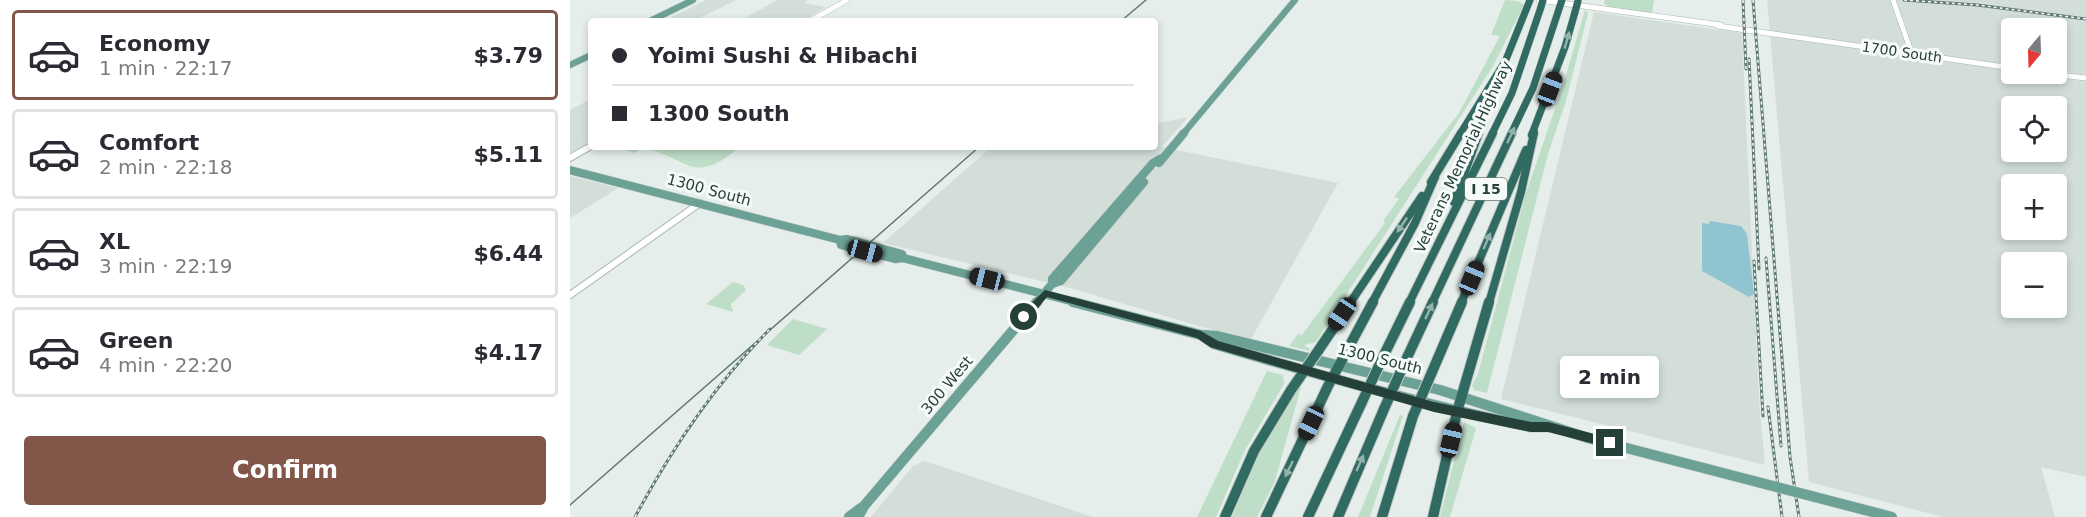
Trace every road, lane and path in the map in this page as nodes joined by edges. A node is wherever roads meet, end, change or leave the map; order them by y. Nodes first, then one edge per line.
1 (693, 0) edge
2 (702, 0) edge
3 (846, 0) edge
4 (1295, 0) edge
5 (1562, 0) edge
6 (1578, 0) edge
7 (1893, 0) edge
8 (1529, 2) edge
9 (1541, 2) edge
10 (656, 18) edge
11 (666, 18) edge
12 (815, 18) edge
13 (588, 51) edge
14 (1912, 54) junction
15 (588, 56) edge
16 (570, 60) edge
17 (1504, 63) junction
18 (570, 65) edge
19 (2001, 66) edge
20 (2067, 76) edge
21 (2086, 78) edge
22 (1534, 130) junction
23 (588, 148) edge
24 (570, 158) edge
25 (570, 170) edge
26 (1435, 177) junction
27 (700, 203) junction
28 (1434, 255) junction
29 (1045, 293) junction
30 (570, 295) edge
31 (1204, 338) junction
32 (1340, 365) junction
33 (1332, 378) junction
34 (1462, 396) junction
35 (1457, 412) junction
36 (1548, 427) junction
37 (1397, 466) junction
38 (864, 506) junction
39 (849, 517) edge
40 (856, 517) edge
41 (1225, 517) edge
42 (1266, 517) edge
43 (1308, 517) edge
44 (1338, 517) edge
45 (1382, 517) edge
46 (1389, 517) edge
47 (1433, 517) edge
48 (1892, 517) edge

1 - 10 main road
2 - 11 main road
3 - 12 street
4 - 29 main road, 300 West
44 -> 5 highway, I 15, bridge
22 -> 6 highway, bridge
7 - 14 street
8 - 17 highway
9 - 14 street, 1700 South
9 - 28 highway, Veterans Memorial Highway / I 15
13 - 16 main road
14 - 19 street, 1700 South
15 - 18 main road
17 - 26 highway
17 - 28 highway
20 - 21 street
22 - 34 highway
37 -> 22 highway, bridge
23 - 24 street
25 - 27 main road, 1300 South
26 - 32 highway
26 -> 41 highway, bridge
27 - 29 main road, 1300 South
27 - 30 street
28 - 43 highway, Veterans Memorial Highway / I 15, bridge
29 - 31 main road, 1300 South
29 - 38 main road, 300 West
31 - 32 main road, 1300 South
31 - 33 main road, 1300 South
32 - 33 highway
32 - 34 main road, 1300 South
33 - 35 main road, 1300 South
33 -> 42 highway
34 - 35 highway
34 - 36 main road, 1300 South
35 - 36 main road, 1300 South
35 - 47 highway
36 - 48 main road, 1300 South, bridge
37 - 45 highway
37 - 46 highway
38 - 39 main road, 300 West
38 - 40 main road

